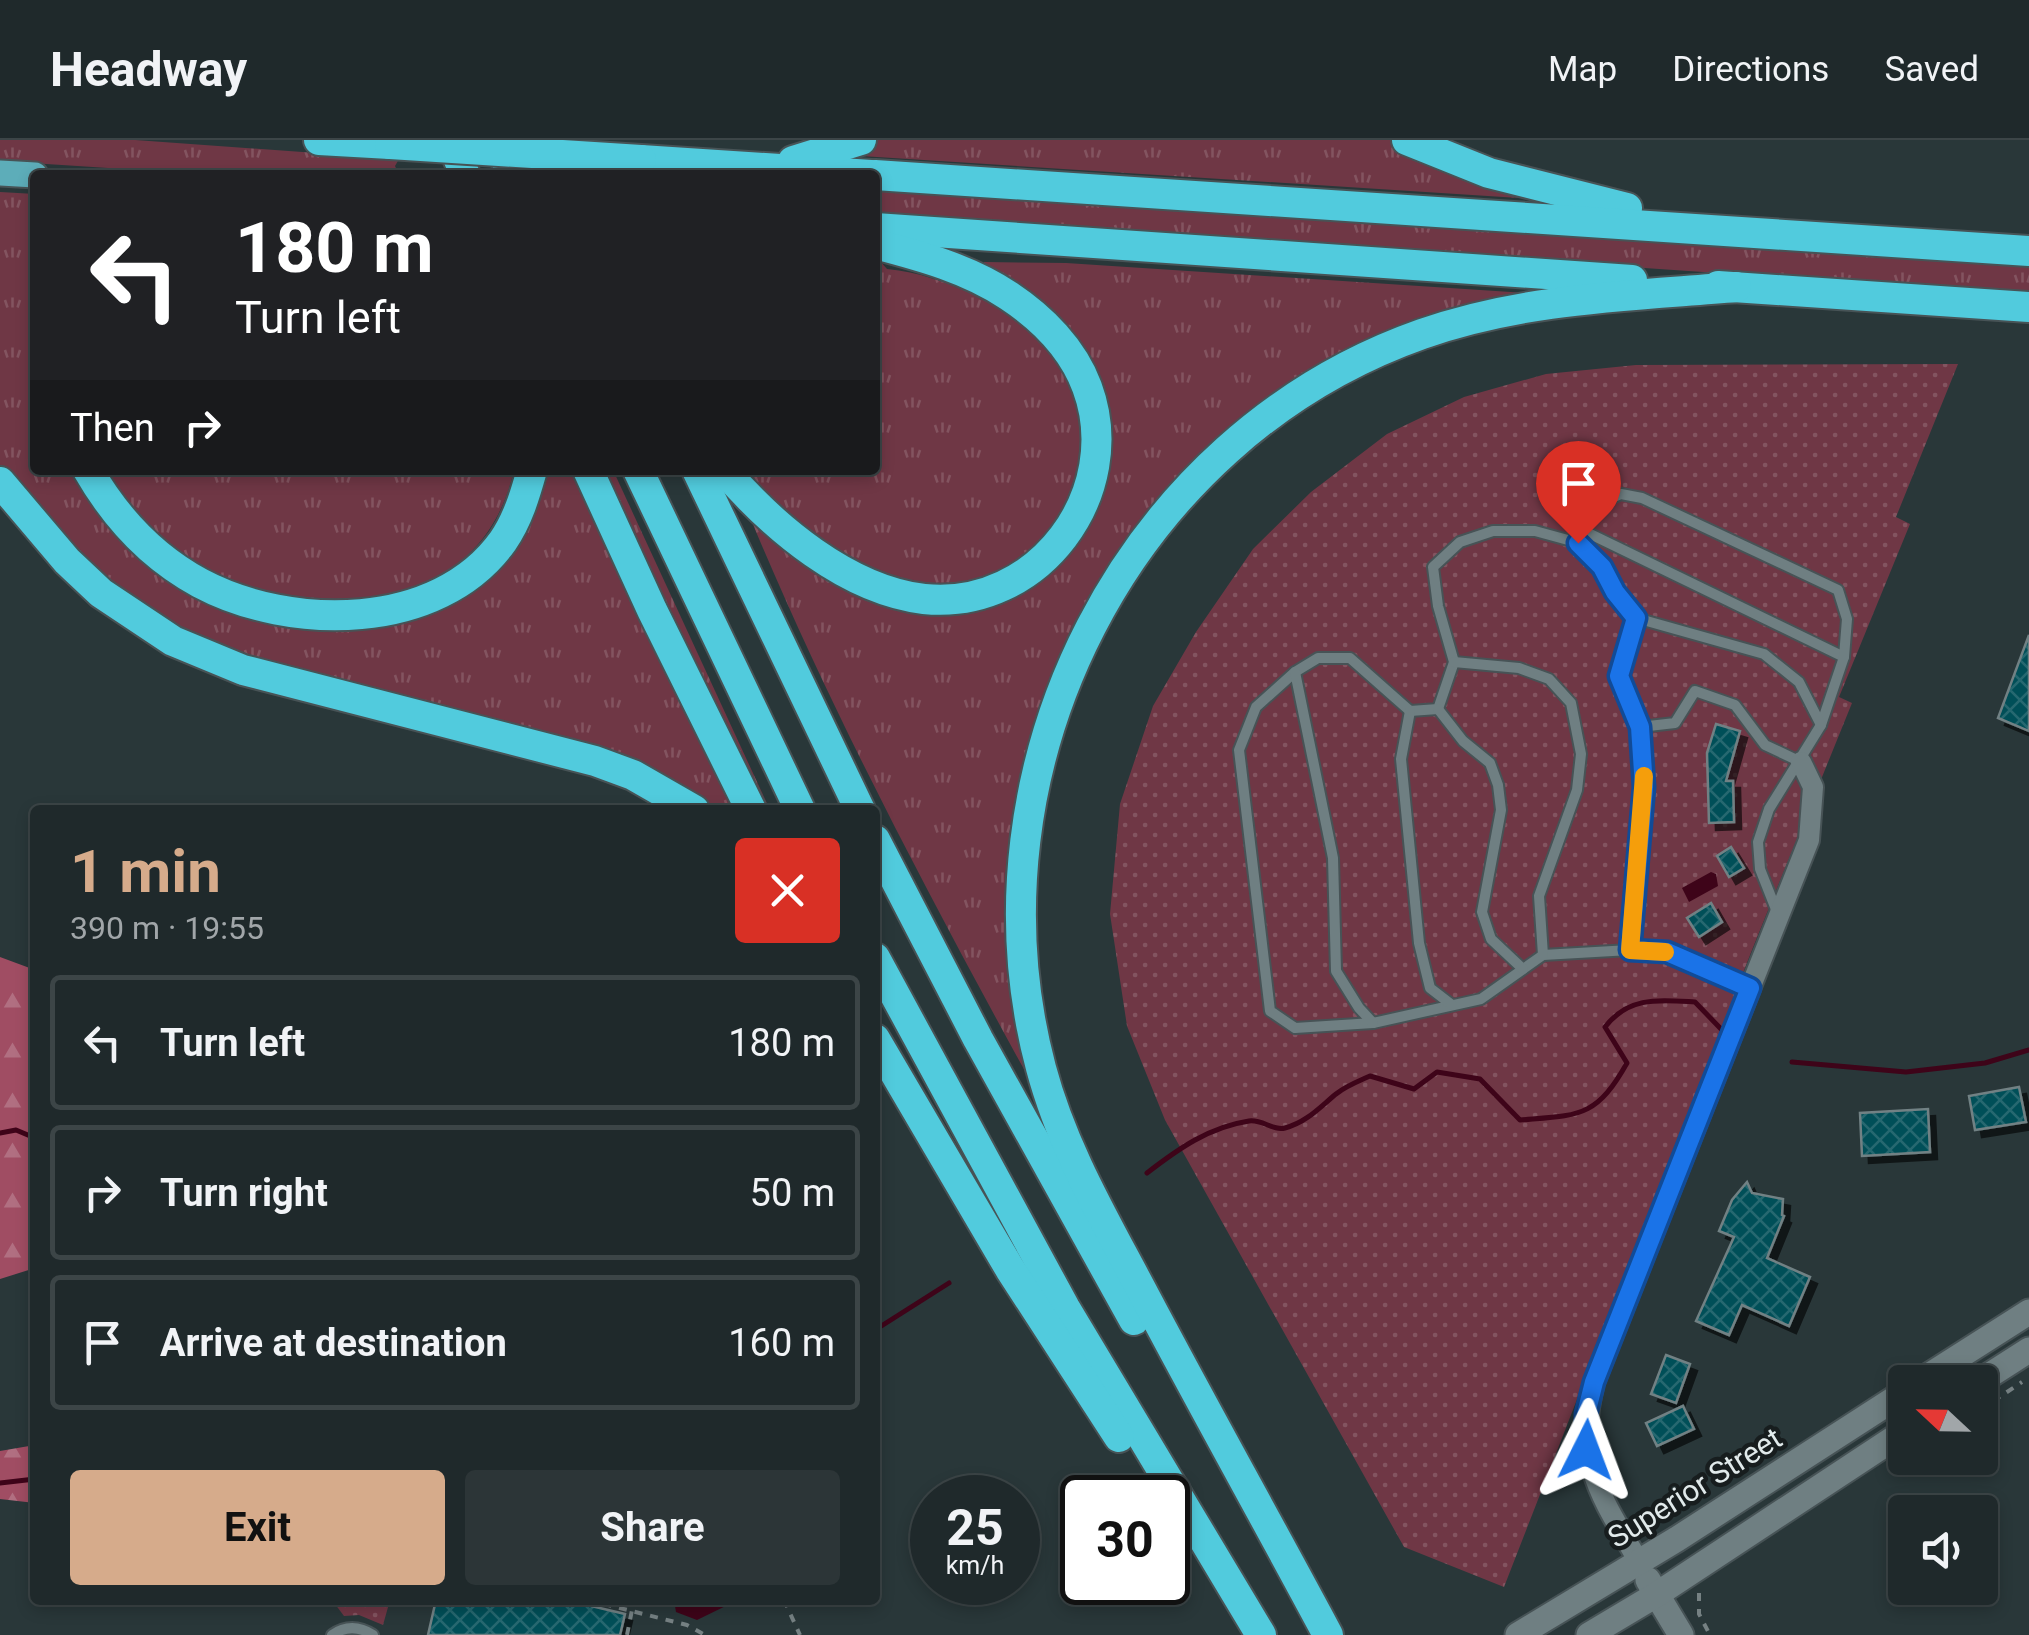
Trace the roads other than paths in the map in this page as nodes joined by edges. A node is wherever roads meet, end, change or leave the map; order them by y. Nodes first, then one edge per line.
1 (318, 140) edge
2 (451, 140) edge
3 (498, 140) edge
4 (557, 140) edge
5 (861, 140) edge
6 (1407, 140) edge
7 (746, 167) junction
8 (463, 170) edge
9 (510, 170) edge
10 (568, 170) edge
11 (794, 170) edge
12 (0, 173) edge
13 (30, 175) edge
14 (880, 175) edge
15 (880, 228) edge
16 (1738, 230) junction
17 (880, 245) edge
18 (2029, 248) edge
19 (1736, 287) junction
20 (1942, 301) junction
21 (2029, 307) edge
22 (2029, 320) edge
23 (91, 475) edge
24 (530, 475) edge
25 (590, 475) edge
26 (640, 475) edge
27 (699, 475) edge
28 (729, 475) edge
29 (0, 482) edge
30 (1581, 537) junction
31 (1636, 618) junction
32 (1844, 657) junction
33 (1454, 662) junction
34 (1295, 672) junction
35 (1438, 708) junction
36 (1410, 711) junction
37 (1821, 725) junction
38 (1640, 727) junction
39 (1801, 762) junction
40 (685, 805) edge
41 (749, 805) edge
42 (798, 805) edge
43 (858, 805) edge
44 (880, 850) edge
45 (1778, 916) junction
46 (1630, 950) junction
47 (1543, 955) junction
48 (880, 967) edge
49 (1523, 969) junction
50 (1750, 988) junction
51 (1452, 1005) junction
52 (1373, 1023) junction
53 (880, 1048) edge
54 (2029, 1312) edge
55 (2029, 1350) edge
56 (1946, 1365) edge
57 (1998, 1370) edge
58 (1888, 1403) edge
59 (1888, 1443) edge
60 (1145, 1475) edge
61 (1190, 1539) edge
62 (1639, 1562) junction
63 (1656, 1595) junction
64 (332, 1635) edge
65 (373, 1635) edge
66 (1259, 1635) edge
67 (1326, 1635) edge
68 (1518, 1635) edge
69 (1589, 1635) edge
70 (1681, 1635) edge

1 - 7 highway, bridge
2 - 8 highway
3 - 9 highway
4 - 10 highway
5 - 7 highway
6 - 16 highway
7 - 11 highway
12 - 13 main road
14 - 16 highway
15 - 19 highway
16 - 18 highway
17 - 28 highway
19 - 20 highway
19 - 67 highway
20 - 21 highway
20 - 22 highway
23 - 24 highway
25 - 41 highway
26 - 42 highway
27 - 43 highway
29 - 40 highway
30 - 31 lane
30 - 32 lane
30 - 32 lane
30 - 33 lane
31 - 37 lane
31 - 38 lane
32 - 37 lane
33 - 35 lane
33 - 47 lane
34 - 36 lane
34 - 52 lane
34 - 52 lane
35 - 36 lane
35 - 49 lane
36 - 51 lane
37 - 39 lane
38 - 39 lane
38 - 46 lane
39 - 45 street
39 - 45 lane
44 - 67 highway
45 - 50 street
46 - 47 lane
46 - 50 lane
47 - 49 lane
48 - 66 highway
49 - 51 lane
50 - 62 street
51 - 52 lane
53 - 60 highway
54 - 56 main road
55 - 57 main road
58 - 62 main road, Superior Street
59 - 63 main road
61 - 66 highway
62 - 63 main road
62 - 68 main road, Superior Street
63 - 69 main road
63 - 70 main road
64 - 65 lane

